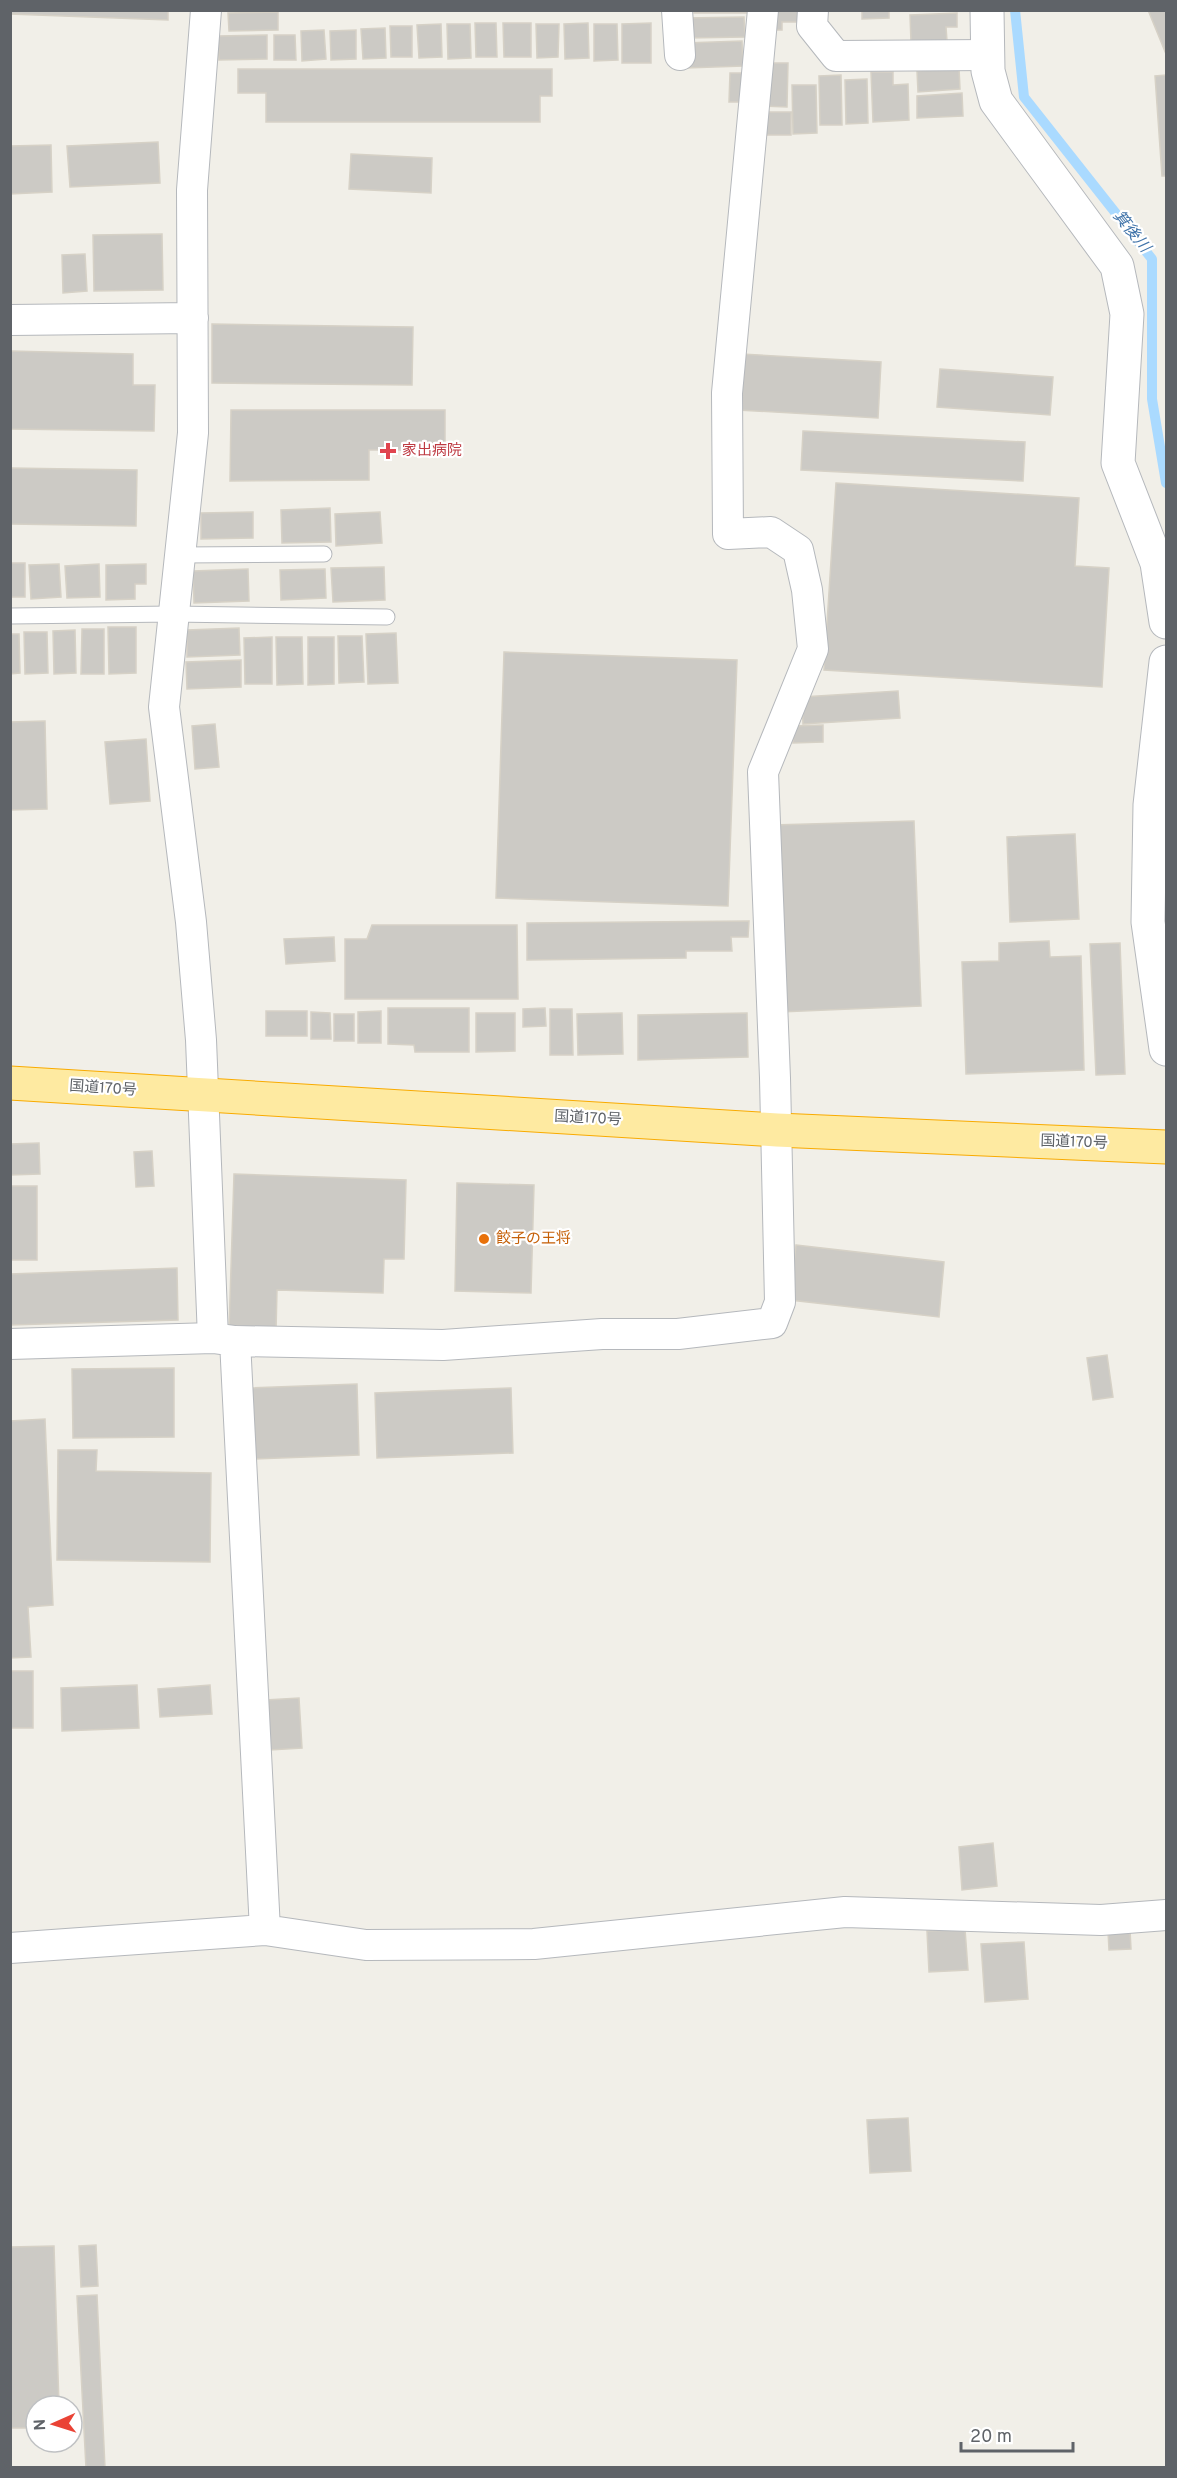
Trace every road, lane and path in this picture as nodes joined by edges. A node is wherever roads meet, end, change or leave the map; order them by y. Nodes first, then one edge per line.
1 (206, 10) edge
2 (677, 10) edge
3 (763, 10) edge
4 (813, 10) edge
5 (987, 10) edge
6 (680, 55) dead end
7 (989, 55) junction
8 (193, 318) junction
9 (10, 320) edge
10 (324, 554) dead end
11 (180, 555) junction
12 (173, 614) junction
13 (10, 616) edge
14 (387, 617) dead end
15 (1167, 622) edge
16 (1167, 662) edge
17 (1167, 1049) edge
18 (10, 1083) edge
19 (205, 1096) junction
20 (777, 1130) junction
21 (1167, 1147) edge
22 (224, 1340) junction
23 (10, 1344) edge
24 (1167, 1915) edge
25 (265, 1930) junction
26 (10, 1948) edge

1 - 8 street
2 - 6 street
3 - 20 street
4 - 7 street
5 - 7 street
7 - 15 street
8 - 9 street
8 - 11 street
10 - 11 lane
11 - 12 street
12 - 13 lane
12 - 14 lane
12 - 19 street
16 - 17 street
18 - 19 highway, 国道170号
19 - 20 highway, 国道170号
19 - 22 street
20 - 21 highway, 国道170号
20 - 22 street
22 - 23 street
22 - 25 street
24 - 25 street
25 - 26 street

